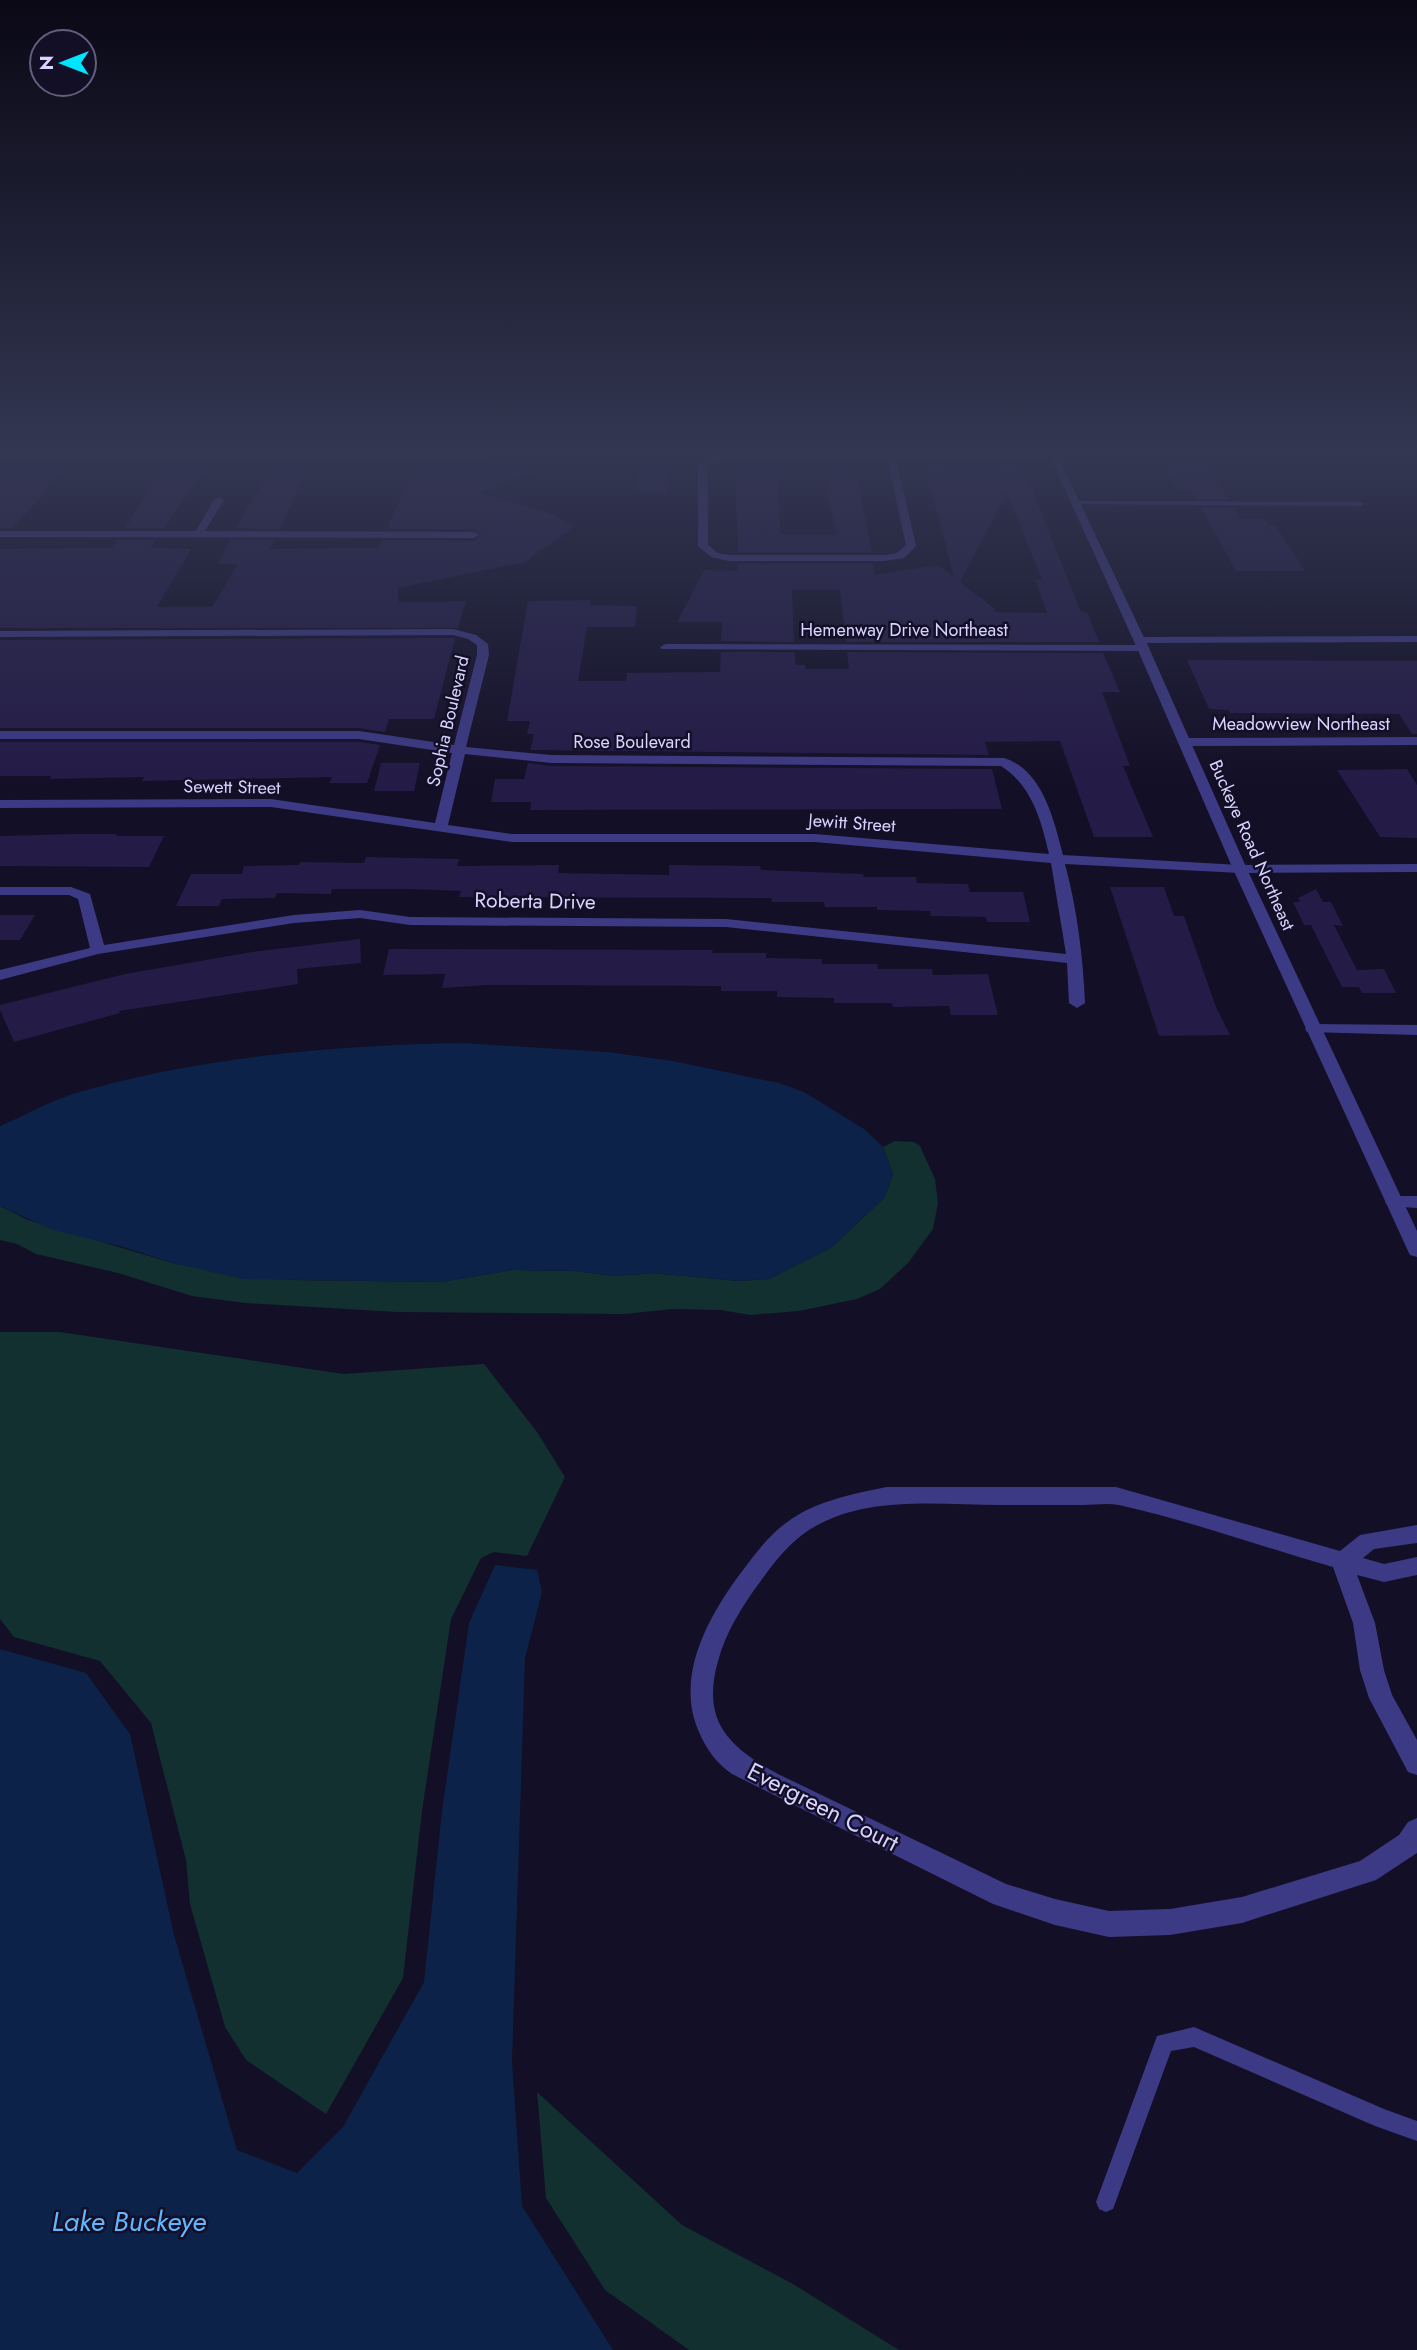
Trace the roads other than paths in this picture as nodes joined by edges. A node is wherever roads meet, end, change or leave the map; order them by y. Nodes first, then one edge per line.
1 (1105, 564) edge
2 (0, 634) edge
3 (1417, 639) edge
4 (1141, 644) junction
5 (666, 647) dead end
6 (0, 735) edge
7 (1417, 741) edge
8 (1185, 742) junction
9 (460, 751) junction
10 (0, 804) edge
11 (440, 828) junction
12 (462, 830) joint
13 (1057, 861) junction
14 (1417, 868) edge
15 (1240, 869) junction
16 (0, 891) edge
17 (98, 950) junction
18 (1074, 959) junction
19 (0, 975) edge
20 (1077, 1003) dead end
21 (1313, 1029) junction
22 (1417, 1030) edge
23 (1394, 1202) junction
24 (1417, 1202) edge
25 (1417, 1251) edge
26 (1417, 1534) edge
27 (1342, 1563) junction
28 (1417, 1566) edge
29 (1417, 1764) edge
30 (1417, 1830) edge
31 (1417, 2131) edge
32 (1106, 2202) dead end

1 - 4 street, Buckeye Road Northeast
2 - 9 street, Sophia Boulevard
3 - 4 street, Hemenway Drive Northeast
4 - 5 street, Hemenway Drive Northeast
4 - 8 street, Buckeye Road Northeast
6 - 9 street, Rose Boulevard
7 - 8 street, Meadowview Northeast
8 - 15 street, Buckeye Road Northeast
9 - 11 street, Sophia Boulevard
9 - 13 street, Rose Boulevard
10 - 11 street, Sewett Street
11 - 12 street, Sewett Street
12 - 13 street, Jewitt Street
13 - 15 street, Jewitt Street
13 - 18 street, Rose Boulevard
14 - 15 street, Jewitt Street
15 - 21 street, Buckeye Road Northeast
16 - 17 street
17 - 18 street, Roberta Drive
17 - 19 street, Roberta Drive
18 - 20 street, Rose Boulevard
21 - 22 street
21 - 23 street, Buckeye Road Northeast
23 - 24 street
23 - 25 street, Buckeye Road Northeast
26 - 27 street
27 - 28 street, Evergreen Court
27 - 29 street
27 - 30 street, Evergreen Court
31 - 32 lane

